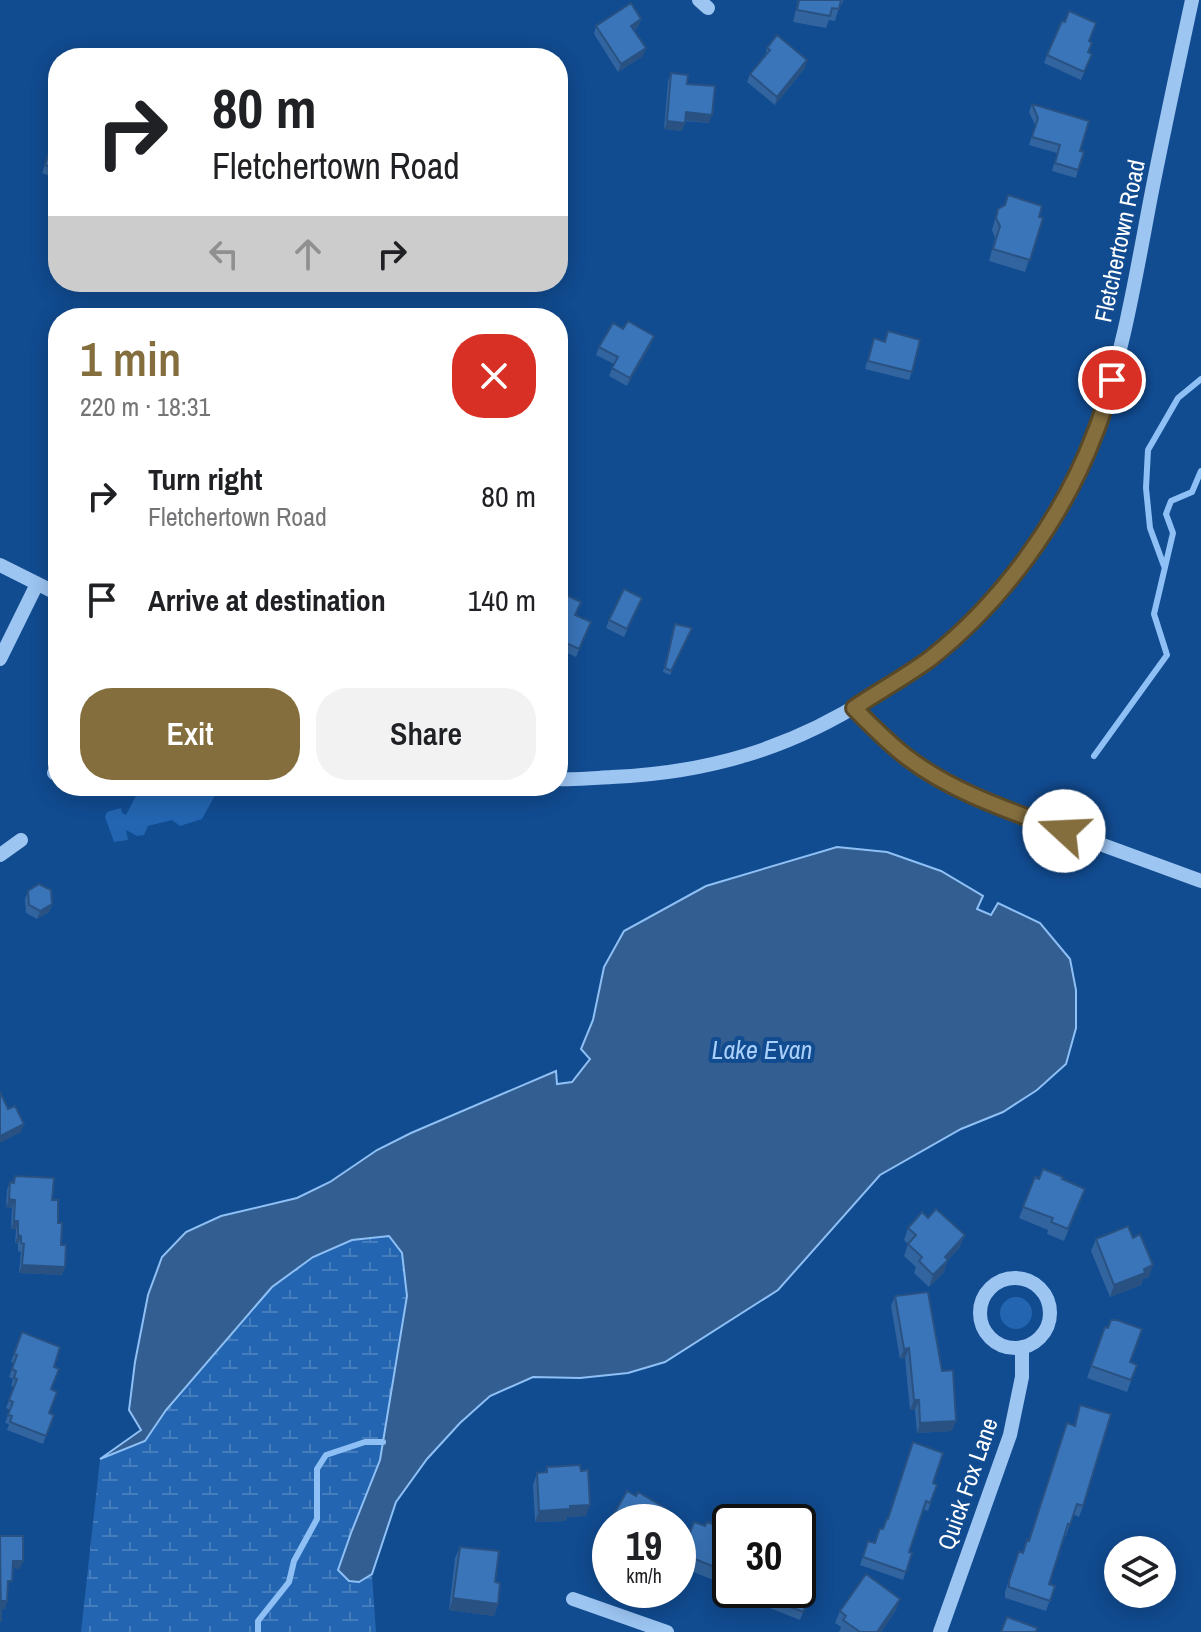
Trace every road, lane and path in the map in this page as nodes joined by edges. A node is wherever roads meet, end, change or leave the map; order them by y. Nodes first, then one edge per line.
1 (1192, 0) edge
2 (0, 565) edge
3 (37, 584) junction
4 (48, 589) edge
5 (0, 659) edge
6 (854, 708) junction
7 (568, 779) edge
8 (21, 840) dead end
9 (0, 855) edge
10 (1201, 881) edge
11 (1022, 1347) junction
12 (573, 1599) dead end
13 (667, 1632) edge
14 (940, 1632) edge

1 - 6 street, Fletchertown Road
2 - 3 street
3 - 4 street
3 - 5 street
6 - 7 street, Fletchertown Road
6 - 10 street
8 - 9 street
11 - 11 street
11 - 14 street, Quick Fox Lane
12 - 13 street

